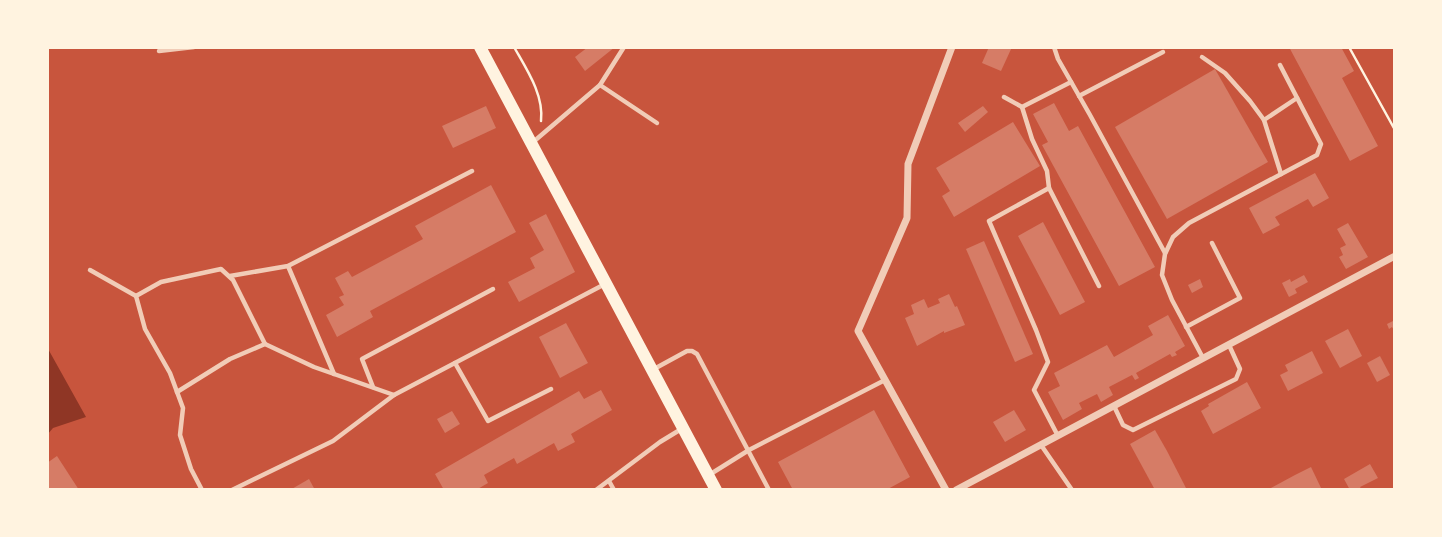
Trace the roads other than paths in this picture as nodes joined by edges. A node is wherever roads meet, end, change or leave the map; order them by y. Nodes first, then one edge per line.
1 (194, 47) edge
2 (480, 47) edge
3 (624, 47) edge
4 (952, 47) edge
5 (1054, 47) edge
6 (159, 51) dead end
7 (1163, 52) dead end
8 (1202, 57) dead end
9 (1280, 65) dead end
10 (1071, 82) junction
11 (600, 85) junction
12 (1079, 96) junction
13 (1003, 97) dead end
14 (1297, 98) junction
15 (1022, 107) junction
16 (1264, 120) junction
17 (657, 123) dead end
18 (536, 140) junction
19 (472, 171) dead end
20 (1281, 174) junction
21 (1049, 188) junction
22 (1212, 243) dead end
23 (1165, 254) junction
24 (1395, 257) edge
25 (288, 266) junction
26 (90, 270) dead end
27 (229, 276) junction
28 (606, 283) junction
29 (1098, 286) dead end
30 (493, 289) dead end
31 (136, 296) junction
32 (1186, 327) junction
33 (265, 344) junction
34 (1228, 345) junction
35 (1203, 358) junction
36 (455, 363) junction
37 (652, 370) junction
38 (334, 374) junction
39 (885, 380) junction
40 (374, 388) junction
41 (551, 389) dead end
42 (177, 392) junction
43 (394, 396) junction
44 (1114, 406) junction
45 (684, 427) junction
46 (1058, 436) junction
47 (1041, 445) junction
48 (749, 450) junction
49 (708, 475) junction
50 (609, 481) junction
51 (202, 490) edge
52 (232, 490) edge
53 (596, 490) edge
54 (614, 490) edge
55 (716, 490) edge
56 (769, 490) edge
57 (946, 490) edge
58 (956, 490) edge
59 (1072, 490) edge

1 - 6 lane
2 - 18 main road
3 - 11 lane
4 - 39 street
5 - 10 lane
7 - 12 lane
8 - 16 lane
9 - 14 lane
10 - 12 lane
10 - 15 lane
11 - 17 lane
11 - 18 lane
12 - 23 lane
13 - 15 lane
14 - 16 lane
14 - 20 lane
15 - 21 lane
16 - 20 lane
18 - 28 main road
19 - 25 lane
20 - 23 lane
21 - 29 lane
21 - 46 lane
22 - 32 lane
23 - 32 lane
24 - 34 street
25 - 27 lane
25 - 38 lane
26 - 31 lane
27 - 31 lane
27 - 33 lane
28 - 36 lane
28 - 37 main road
30 - 40 lane
31 - 42 lane
32 - 35 lane
33 - 38 lane
33 - 42 lane
34 - 35 street
34 - 44 lane
35 - 44 street
36 - 41 lane
36 - 43 lane
37 - 45 main road
37 - 48 lane
38 - 40 lane
39 - 48 lane
39 - 57 street
40 - 43 lane
42 - 51 lane
43 - 52 lane
44 - 46 street
45 - 49 main road
45 - 50 lane
46 - 47 street
47 - 58 street
47 - 59 lane
48 - 49 lane
48 - 56 lane
49 - 55 main road
50 - 53 lane
50 - 54 lane

